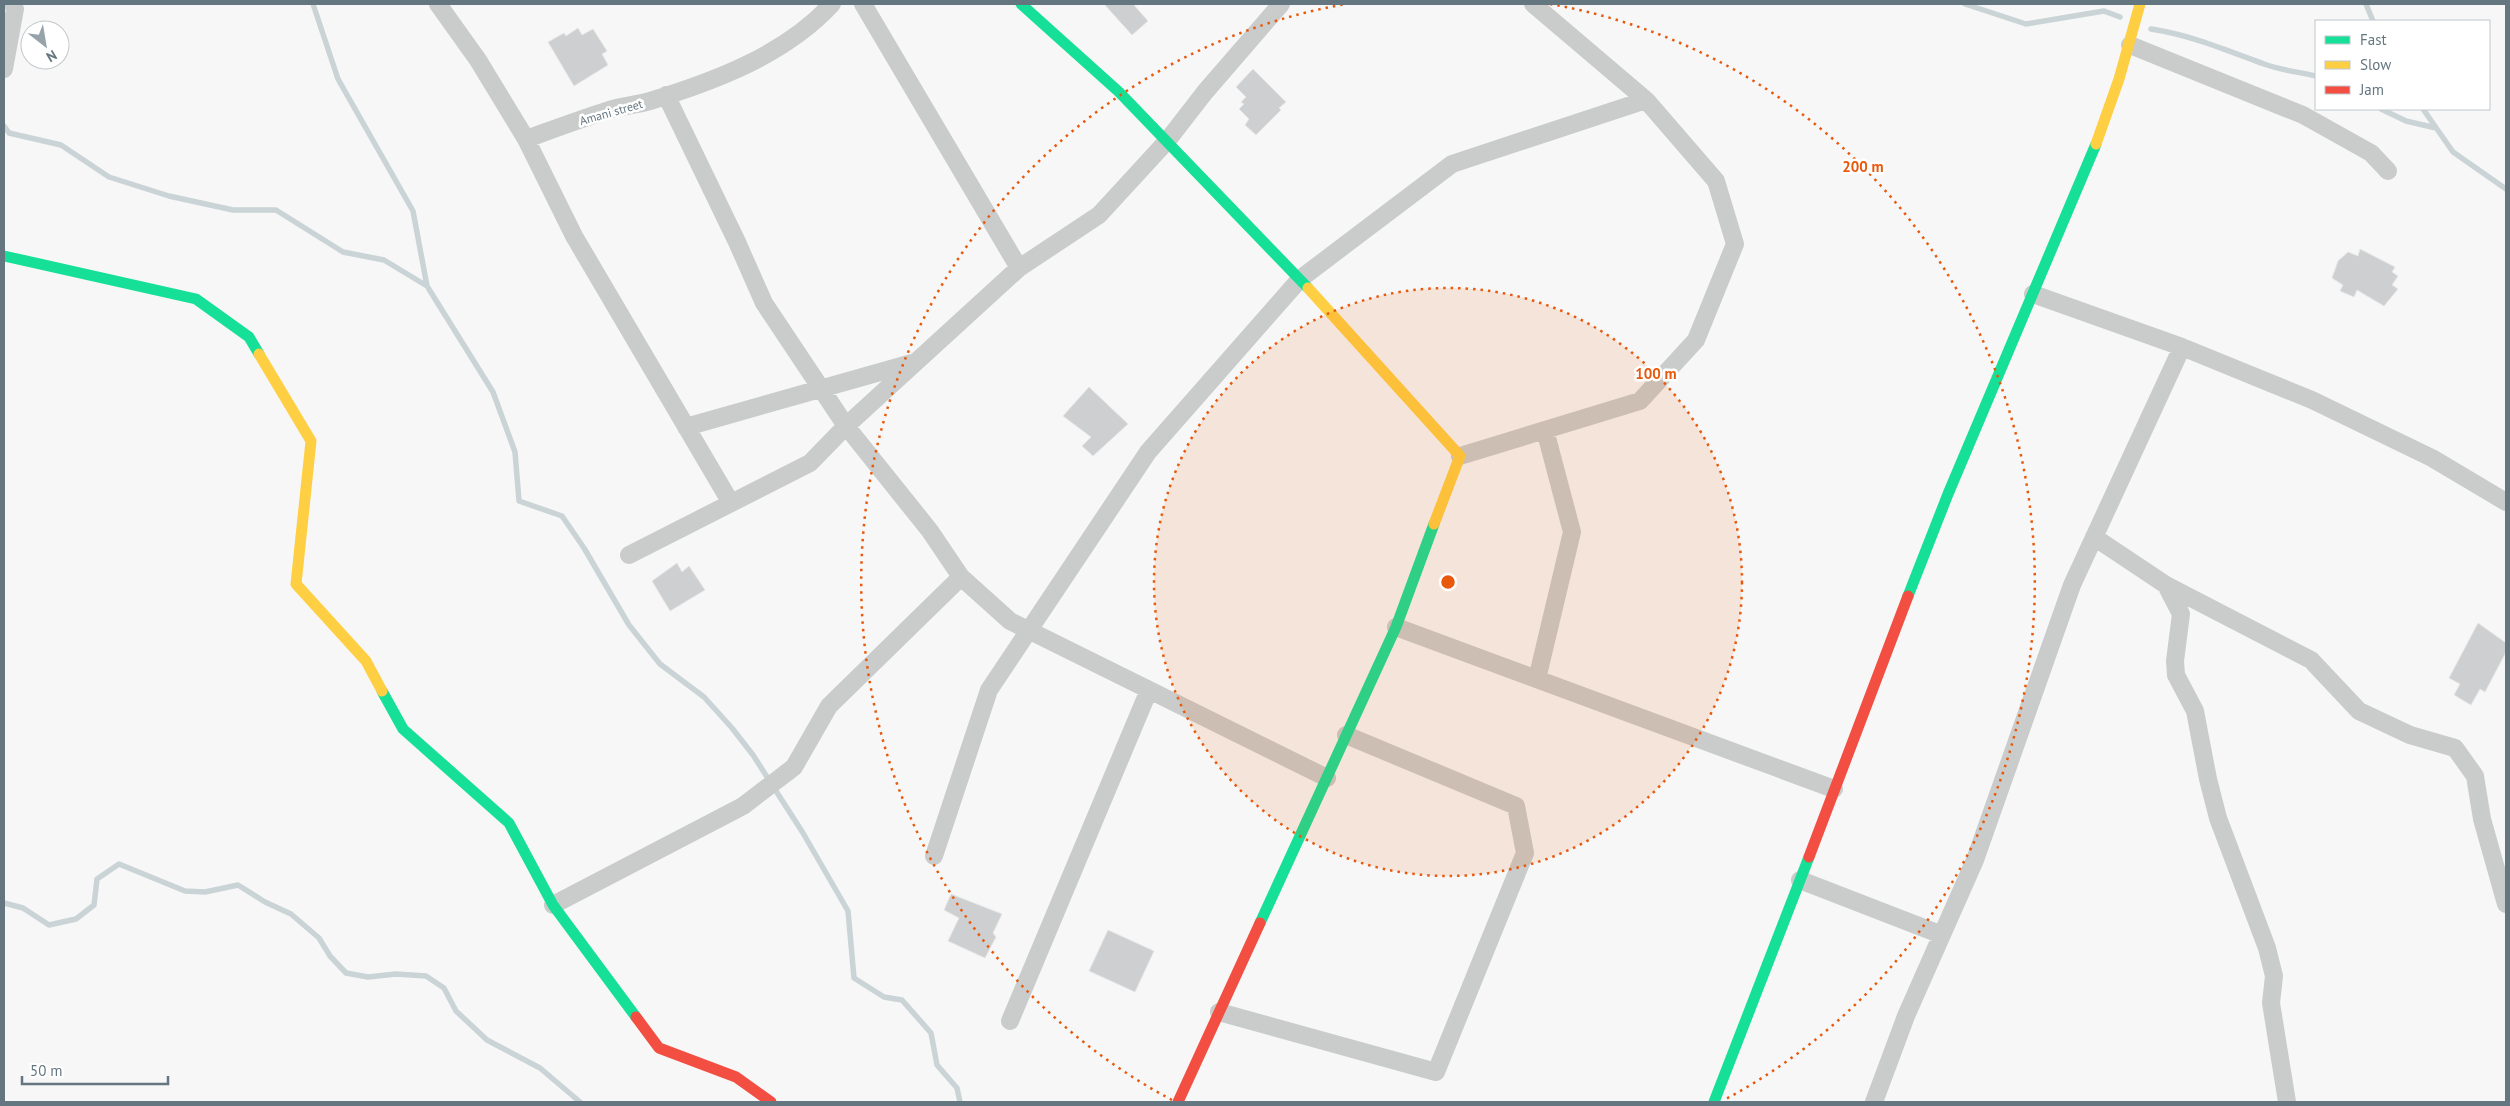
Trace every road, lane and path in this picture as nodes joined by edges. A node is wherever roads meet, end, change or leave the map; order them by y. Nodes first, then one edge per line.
1 (13, 4) edge
2 (438, 4) edge
3 (832, 4) edge
4 (862, 4) edge
5 (1021, 4) edge
6 (1281, 4) edge
7 (1533, 4) edge
8 (2140, 4) edge
9 (2130, 45) junction
10 (4, 69) edge
11 (666, 95) junction
12 (1646, 100) junction
13 (526, 139) junction
14 (1167, 141) junction
15 (2388, 171) dead end
16 (4, 256) edge
17 (1018, 268) junction
18 (1300, 279) junction
19 (2033, 294) junction
20 (2182, 348) junction
21 (915, 362) junction
22 (821, 389) junction
23 (686, 426) junction
24 (846, 426) junction
25 (1546, 430) junction
26 (1460, 456) junction
27 (2506, 502) edge
28 (731, 503) junction
29 (2094, 538) junction
30 (629, 555) dead end
31 (961, 577) junction
32 (2166, 585) junction
33 (1396, 627) junction
34 (1029, 631) junction
35 (1537, 679) junction
36 (1149, 690) junction
37 (1346, 735) junction
38 (1327, 778) junction
39 (1834, 789) junction
40 (934, 856) dead end
41 (1800, 880) junction
42 (2506, 904) edge
43 (554, 905) junction
44 (1942, 935) junction
45 (1220, 1012) junction
46 (1010, 1021) dead end
47 (771, 1102) edge
48 (1178, 1102) edge
49 (1714, 1102) edge
50 (1874, 1102) edge
51 (2288, 1102) edge

1 - 10 street
2 - 13 street
3 - 11 street, Amani street
4 - 17 street
5 - 14 street
6 - 14 street
7 - 12 street
8 - 9 street
9 - 15 street
9 - 19 street
11 - 13 street, Amani street
11 - 22 street
12 - 18 street
12 - 25 street
13 - 23 street
14 - 17 street
14 - 18 street
16 - 43 street
17 - 21 street
18 - 26 street
18 - 34 street
19 - 20 street
19 - 39 street
20 - 27 street
20 - 29 street
21 - 22 street
21 - 24 street
22 - 23 street
22 - 24 street
23 - 28 street
24 - 28 street
24 - 31 street
25 - 26 street
25 - 35 street
26 - 33 street
28 - 30 street
29 - 32 street
29 - 44 street
31 - 34 street
31 - 43 street
32 - 42 street
32 - 51 street
33 - 35 street
33 - 37 street
34 - 36 street
34 - 40 street
35 - 39 street
36 - 38 street
36 - 46 street
37 - 38 street
37 - 45 street
38 - 45 street
39 - 41 street
41 - 44 street
41 - 49 street
43 - 47 street
44 - 50 street
45 - 48 street

